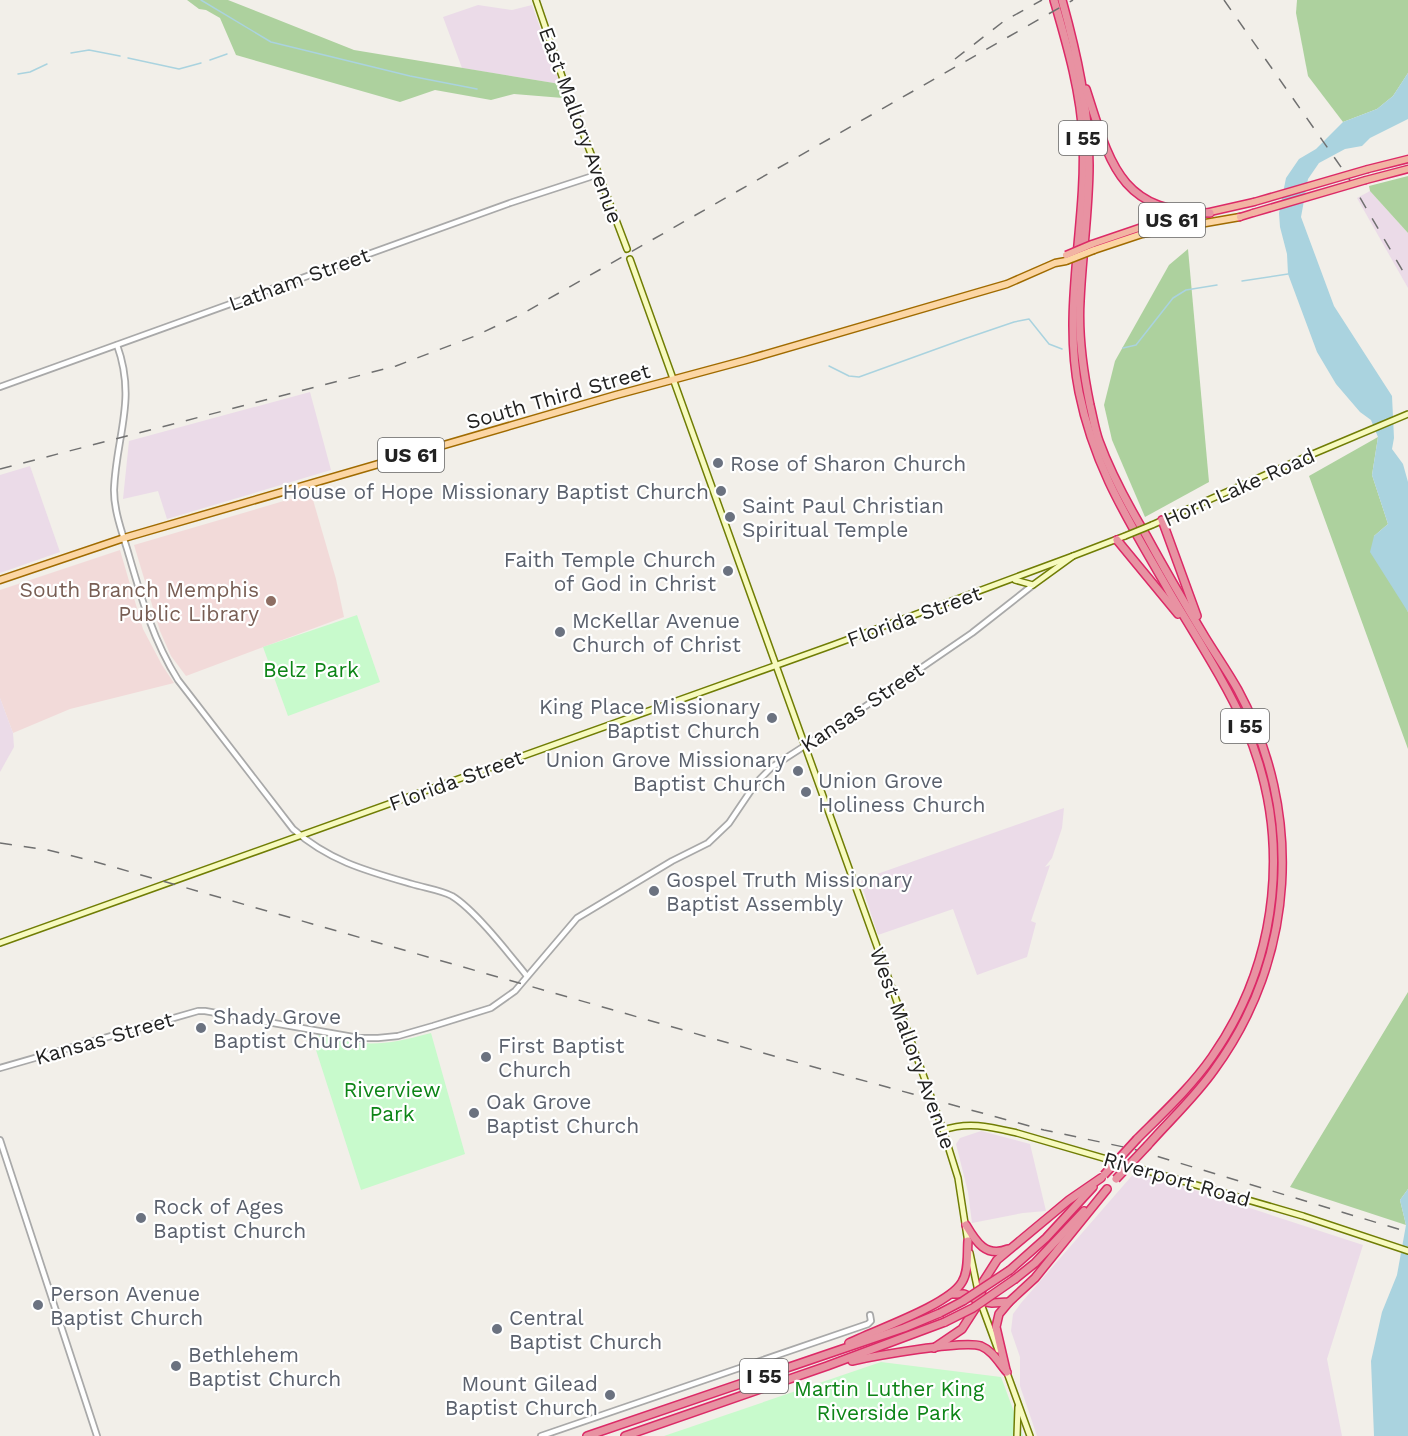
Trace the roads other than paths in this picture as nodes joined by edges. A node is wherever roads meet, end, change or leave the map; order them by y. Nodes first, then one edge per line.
1 (536, 0) edge
2 (1054, 0) edge
3 (1062, 0) edge
4 (1079, 66) junction
5 (1408, 159) edge
6 (1408, 169) edge
7 (599, 174) junction
8 (1210, 213) junction
9 (1240, 217) joint
10 (1093, 247) junction
11 (627, 249) dead end
12 (1066, 258) joint
13 (630, 259) dead end
14 (117, 345) junction
15 (674, 380) junction
16 (0, 387) edge
17 (1408, 414) edge
18 (1162, 520) junction
19 (124, 538) junction
20 (1117, 540) junction
21 (1073, 556) junction
22 (1014, 579) junction
23 (0, 580) edge
24 (1033, 585) junction
25 (1200, 637) junction
26 (777, 665) junction
27 (806, 746) junction
28 (301, 836) junction
29 (0, 944) edge
30 (527, 976) junction
31 (0, 1068) edge
32 (943, 1130) junction
33 (0, 1140) edge
34 (1102, 1176) junction
35 (1077, 1222) junction
36 (966, 1225) junction
37 (968, 1241) junction
38 (1013, 1247) junction
39 (1408, 1251) edge
40 (951, 1294) junction
41 (980, 1301) junction
42 (1010, 1302) junction
43 (870, 1315) dead end
44 (934, 1348) junction
45 (823, 1356) junction
46 (826, 1366) junction
47 (1007, 1372) junction
48 (1018, 1402) junction
49 (97, 1436) edge
50 (541, 1436) edge
51 (587, 1436) edge
52 (625, 1436) edge
53 (1017, 1436) edge
54 (1030, 1436) edge

1 - 7 main road, East Mallory Avenue
2 - 25 highway, I 55
3 - 4 highway, I 55
4 - 8 highway
4 - 25 highway, I 55
5 - 8 highway, South Third Street / US 61, bridge
6 - 9 highway, South Third Street / US 61, bridge
7 - 11 main road, East Mallory Avenue
7 - 14 street, Latham Street
8 - 10 highway, South Third Street / US 61
9 - 10 main road, South Third Street / US 61
10 - 12 highway, South Third Street / US 61, bridge
12 - 15 main road, South Third Street / US 61
13 - 15 main road
14 - 16 street, Latham Street
14 - 19 street
15 - 19 main road, South Third Street / US 61
15 - 26 main road
17 - 18 main road, Horn Lake Road
18 - 20 main road, Horn Lake Road, bridge
18 - 25 highway
19 - 23 main road, South Third Street / US 61
19 - 28 street
20 - 21 main road, Kansas Street
20 - 25 highway
21 - 22 main road, Florida Street
21 - 24 main road, Kansas Street
22 - 24 main road
22 - 26 main road, Florida Street
24 - 27 street, Kansas Street
25 - 34 highway, I 55, bridge
25 - 35 highway, I 55, bridge
26 - 27 main road, West Mallory Avenue
26 - 28 main road, Florida Street
27 - 30 street, Kansas Street
27 - 32 main road, West Mallory Avenue
28 - 29 main road, Florida Street
28 - 30 street
30 - 31 street, Kansas Street
32 - 36 main road, West Mallory Avenue
32 - 39 main road, Riverport Road
33 - 49 street
34 - 38 highway
34 - 45 highway, I 55, bridge
35 - 42 highway
35 - 46 highway, I 55, bridge
36 - 37 main road, West Mallory Avenue
36 - 38 highway
37 - 40 highway
37 - 41 main road, West Mallory Avenue
38 - 41 highway
40 - 41 highway
40 - 45 highway
41 - 42 highway
41 - 44 highway
41 - 47 main road, West Mallory Avenue
42 - 47 highway
43 - 50 street
44 - 46 highway
44 - 47 highway
45 - 51 highway, I 55
46 - 52 highway, I 55
47 - 48 main road, West Mallory Avenue
48 - 53 main road
48 - 54 main road, West Mallory Avenue

